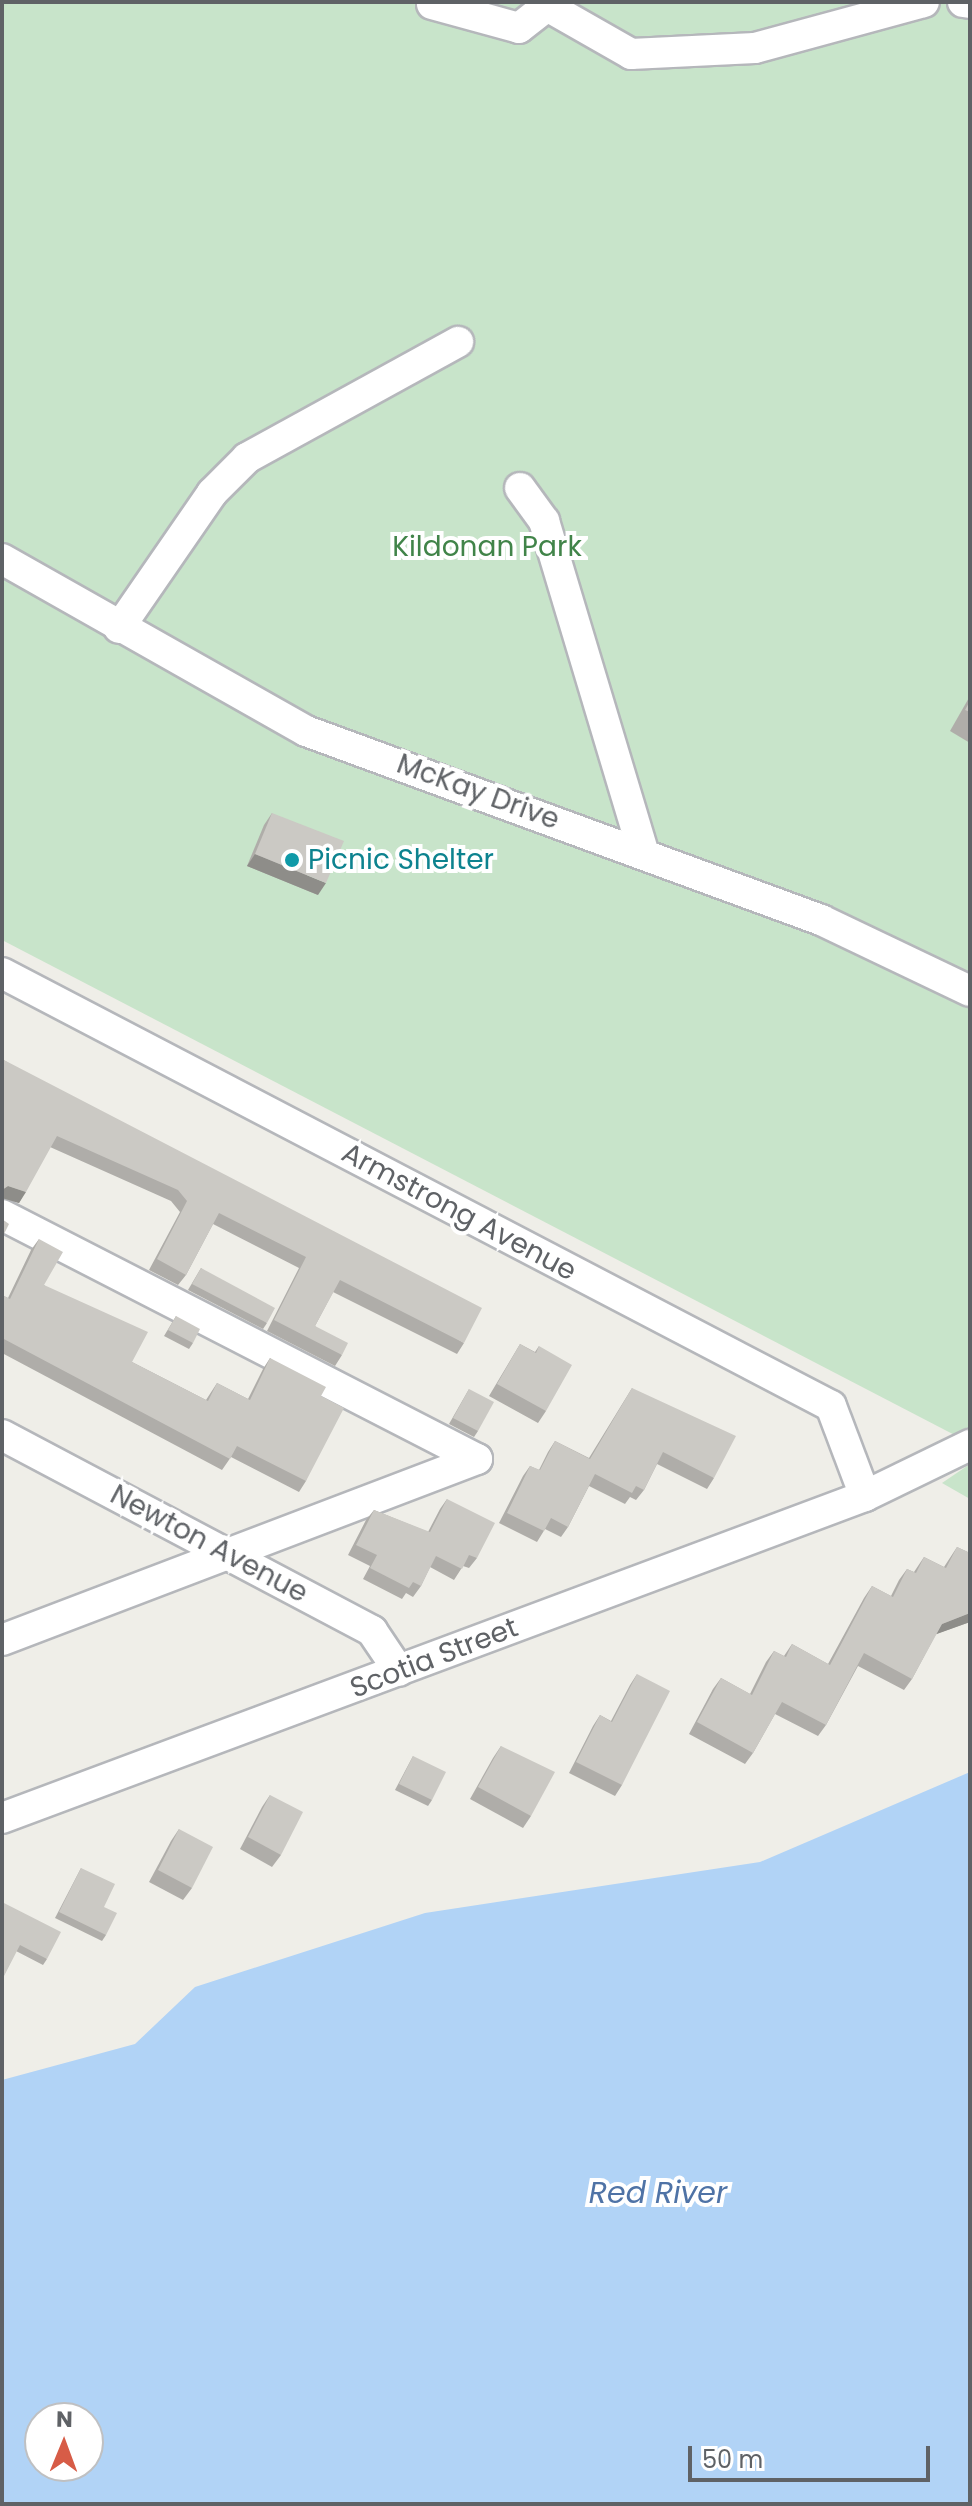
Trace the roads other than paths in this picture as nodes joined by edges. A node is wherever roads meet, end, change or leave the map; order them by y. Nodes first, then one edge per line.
1 (924, 2) edge
2 (963, 2) edge
3 (970, 3) edge
4 (432, 4) dead end
5 (542, 5) edge
6 (458, 342) dead end
7 (520, 488) dead end
8 (2, 559) edge
9 (119, 628) junction
10 (643, 851) junction
11 (2, 973) edge
12 (970, 991) edge
13 (2, 1215) edge
14 (2, 1435) edge
15 (970, 1445) edge
16 (865, 1496) junction
17 (231, 1554) junction
18 (2, 1640) edge
19 (399, 1671) junction
20 (2, 1818) edge

1 - 5 street
2 - 3 street
4 - 5 street
6 - 9 street
7 - 10 street
8 - 9 street, McKay Drive
9 - 10 street, McKay Drive
10 - 12 street, McKay Drive
11 - 16 street, Armstrong Avenue
13 - 17 street
14 - 17 street, Newton Avenue
15 - 16 street, Scotia Street
16 - 19 street, Scotia Street
17 - 18 street
17 - 19 street, Newton Avenue
19 - 20 street, Scotia Street

